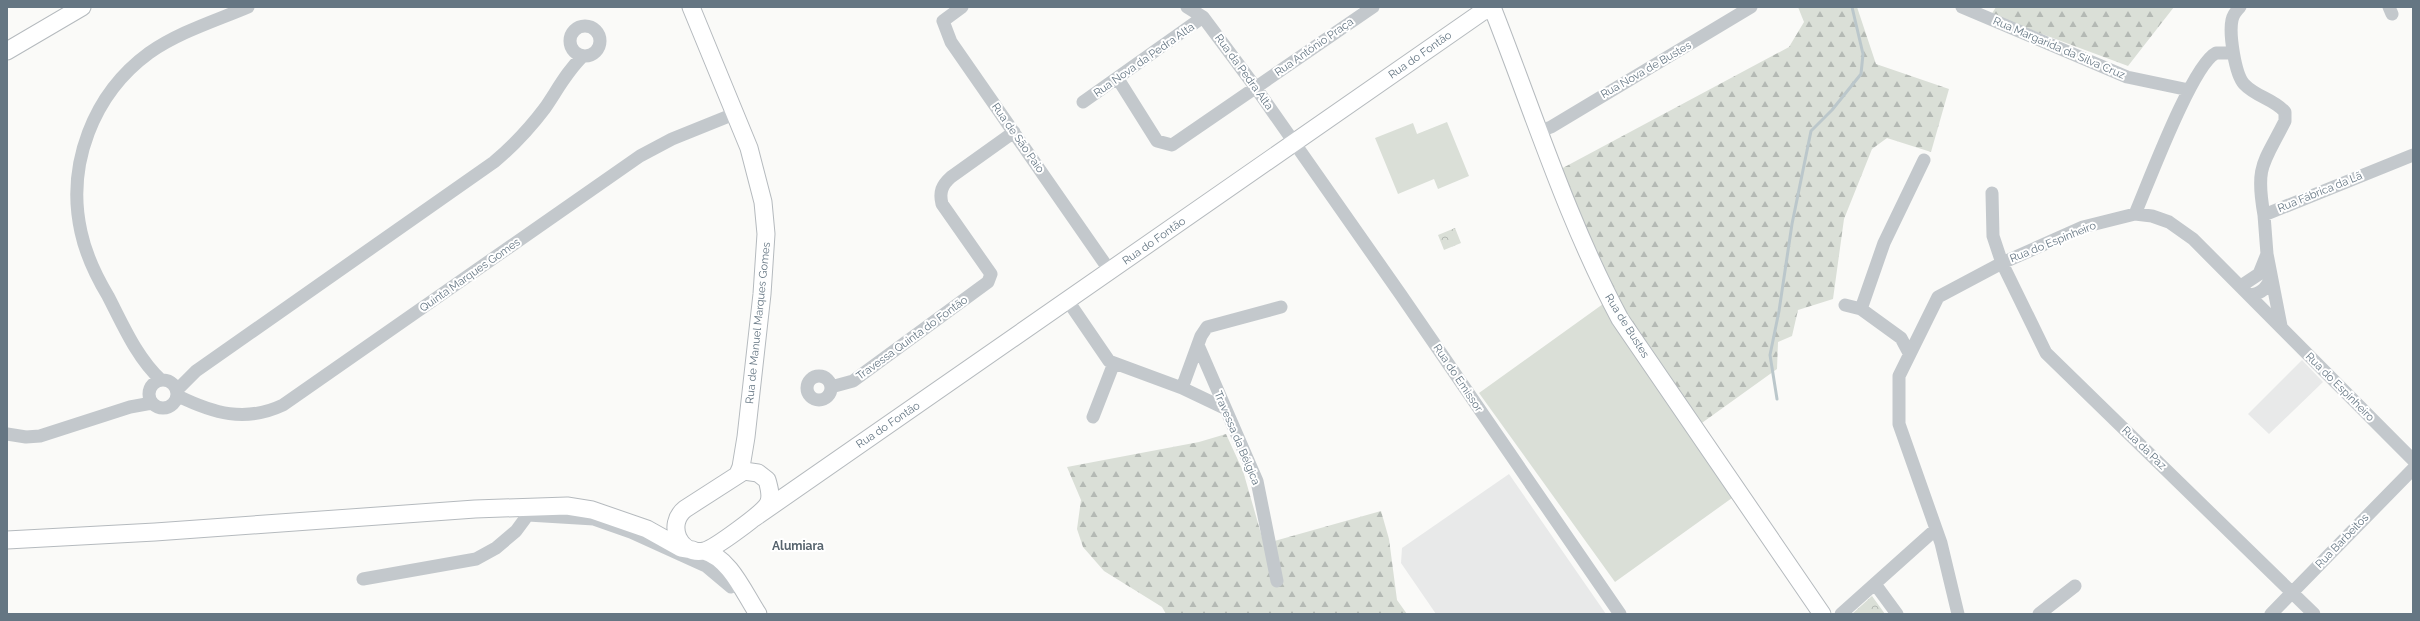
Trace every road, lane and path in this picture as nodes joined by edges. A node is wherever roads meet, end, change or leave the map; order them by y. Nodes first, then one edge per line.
1 (82, 7) edge
2 (248, 7) edge
3 (691, 7) edge
4 (960, 7) edge
5 (1187, 7) edge
6 (1373, 7) edge
7 (1492, 7) edge
8 (1751, 7) edge
9 (2240, 7) edge
10 (1965, 8) edge
11 (1203, 17) junction
12 (7, 51) edge
13 (578, 53) dead end
14 (2233, 53) junction
15 (1118, 79) junction
16 (1256, 88) junction
17 (2189, 90) junction
18 (1083, 102) dead end
19 (734, 114) junction
20 (1540, 131) junction
21 (1014, 132) junction
22 (1295, 143) junction
23 (2413, 155) edge
24 (1924, 160) dead end
25 (1992, 193) dead end
26 (2135, 214) junction
27 (2264, 215) junction
28 (2267, 254) junction
29 (2002, 262) junction
30 (1110, 271) junction
31 (2271, 276) junction
32 (2240, 286) junction
33 (2250, 295) junction
34 (1068, 301) junction
35 (1845, 304) dead end
36 (1281, 307) dead end
37 (1861, 309) junction
38 (2281, 326) junction
39 (1198, 345) junction
40 (1909, 353) junction
41 (1114, 363) junction
42 (147, 368) junction
43 (831, 387) dead end
44 (1182, 388) junction
45 (172, 390) junction
46 (150, 395) junction
47 (1224, 408) junction
48 (1093, 417) dead end
49 (7, 434) edge
50 (746, 437) junction
51 (2413, 460) edge
52 (2413, 469) edge
53 (738, 474) junction
54 (816, 474) junction
55 (762, 476) junction
56 (531, 510) junction
57 (682, 512) junction
58 (754, 518) junction
59 (647, 529) junction
60 (1936, 529) junction
61 (731, 534) junction
62 (7, 540) edge
63 (698, 551) junction
64 (727, 566) junction
65 (362, 579) dead end
66 (1277, 581) dead end
67 (1874, 584) junction
68 (2075, 586) dead end
69 (731, 587) dead end
70 (2292, 592) junction
71 (1815, 611) edge
72 (758, 614) edge
73 (1620, 614) edge
74 (1841, 614) edge
75 (1897, 614) edge
76 (1958, 614) edge
77 (2039, 614) edge
78 (2272, 614) edge
79 (2314, 614) edge

1 - 12 main road
2 - 42 street
3 - 19 main road, Rua de Manuel Marques Gomes
4 - 21 street, Rua de São Paio
5 - 11 street, Rua da Pedra Alta
6 - 16 street, Rua António Praça
7 - 20 main road, Rua de Bustes
7 - 22 main road, Rua do Fontão
8 - 20 street, Rua Nova de Bustes
9 - 14 street
10 - 17 street, Rua Margarida da Silva Cruz
11 - 15 street, Rua Nova da Pedra Alta
11 - 16 street, Rua da Pedra Alta
13 - 45 street
14 - 17 street
14 - 27 street
15 - 16 street, Rua António Praça
15 - 18 street, Rua Nova da Pedra Alta
16 - 22 street, Rua da Pedra Alta
17 - 26 street
19 - 45 street, Quinta Marques Gomes
19 - 50 main road, Rua de Manuel Marques Gomes
20 - 71 main road, Rua de Bustes
21 - 30 street, Rua de São Paio
21 - 43 street, Travessa Quinta do Fontão
22 - 30 main road, Rua do Fontão
22 - 73 street, Rua do Emissor
23 - 27 street, Rua Fábrica da Lã
24 - 37 street
25 - 29 street, Rua da Paz
26 - 29 street, Rua do Espinheiro
26 - 32 street, Rua do Espinheiro
27 - 28 street, Rua Fábrica da Lã
28 - 31 street, Rua Fábrica da Lã
28 - 32 street, Rua Fábrica da Lã
29 - 40 street, Rua do Espinheiro
29 - 70 street, Rua da Paz
30 - 34 main road, Rua do Fontão
31 - 33 street
31 - 38 street, Rua Fábrica da Lã
32 - 33 street, Rua do Espinheiro
33 - 38 street, Rua do Espinheiro
34 - 41 street
34 - 54 main road, Rua do Fontão
35 - 37 street
36 - 39 street
37 - 40 street
38 - 51 street, Rua do Espinheiro
39 - 44 street
39 - 47 street, Travessa da Bélgica
40 - 60 street, Rua do Espinheiro
41 - 44 street
41 - 48 street
42 - 45 street
42 - 46 street
44 - 47 street
45 - 46 street
45 - 46 street, Quinta Marques Gomes
46 - 49 street
47 - 66 street, Travessa da Bélgica
50 - 53 main road, Rua de Manuel Marques Gomes
50 - 55 main road
52 - 70 street, Rua Barbeitos
53 - 55 main road, Rua do Fontão
53 - 57 main road
54 - 55 main road, Rua do Fontão
54 - 58 main road, Rua do Fontão
55 - 58 main road
56 - 59 main road
56 - 62 main road
56 - 65 street
56 - 69 street
57 - 59 main road
57 - 63 main road
58 - 61 main road
59 - 63 main road
60 - 67 street
60 - 76 street, Rua do Espinheiro
61 - 63 main road
61 - 64 main road
63 - 64 main road
64 - 72 main road
67 - 74 street
67 - 75 street
68 - 77 street
70 - 78 street, Rua Barbeitos
70 - 79 street, Rua da Paz

